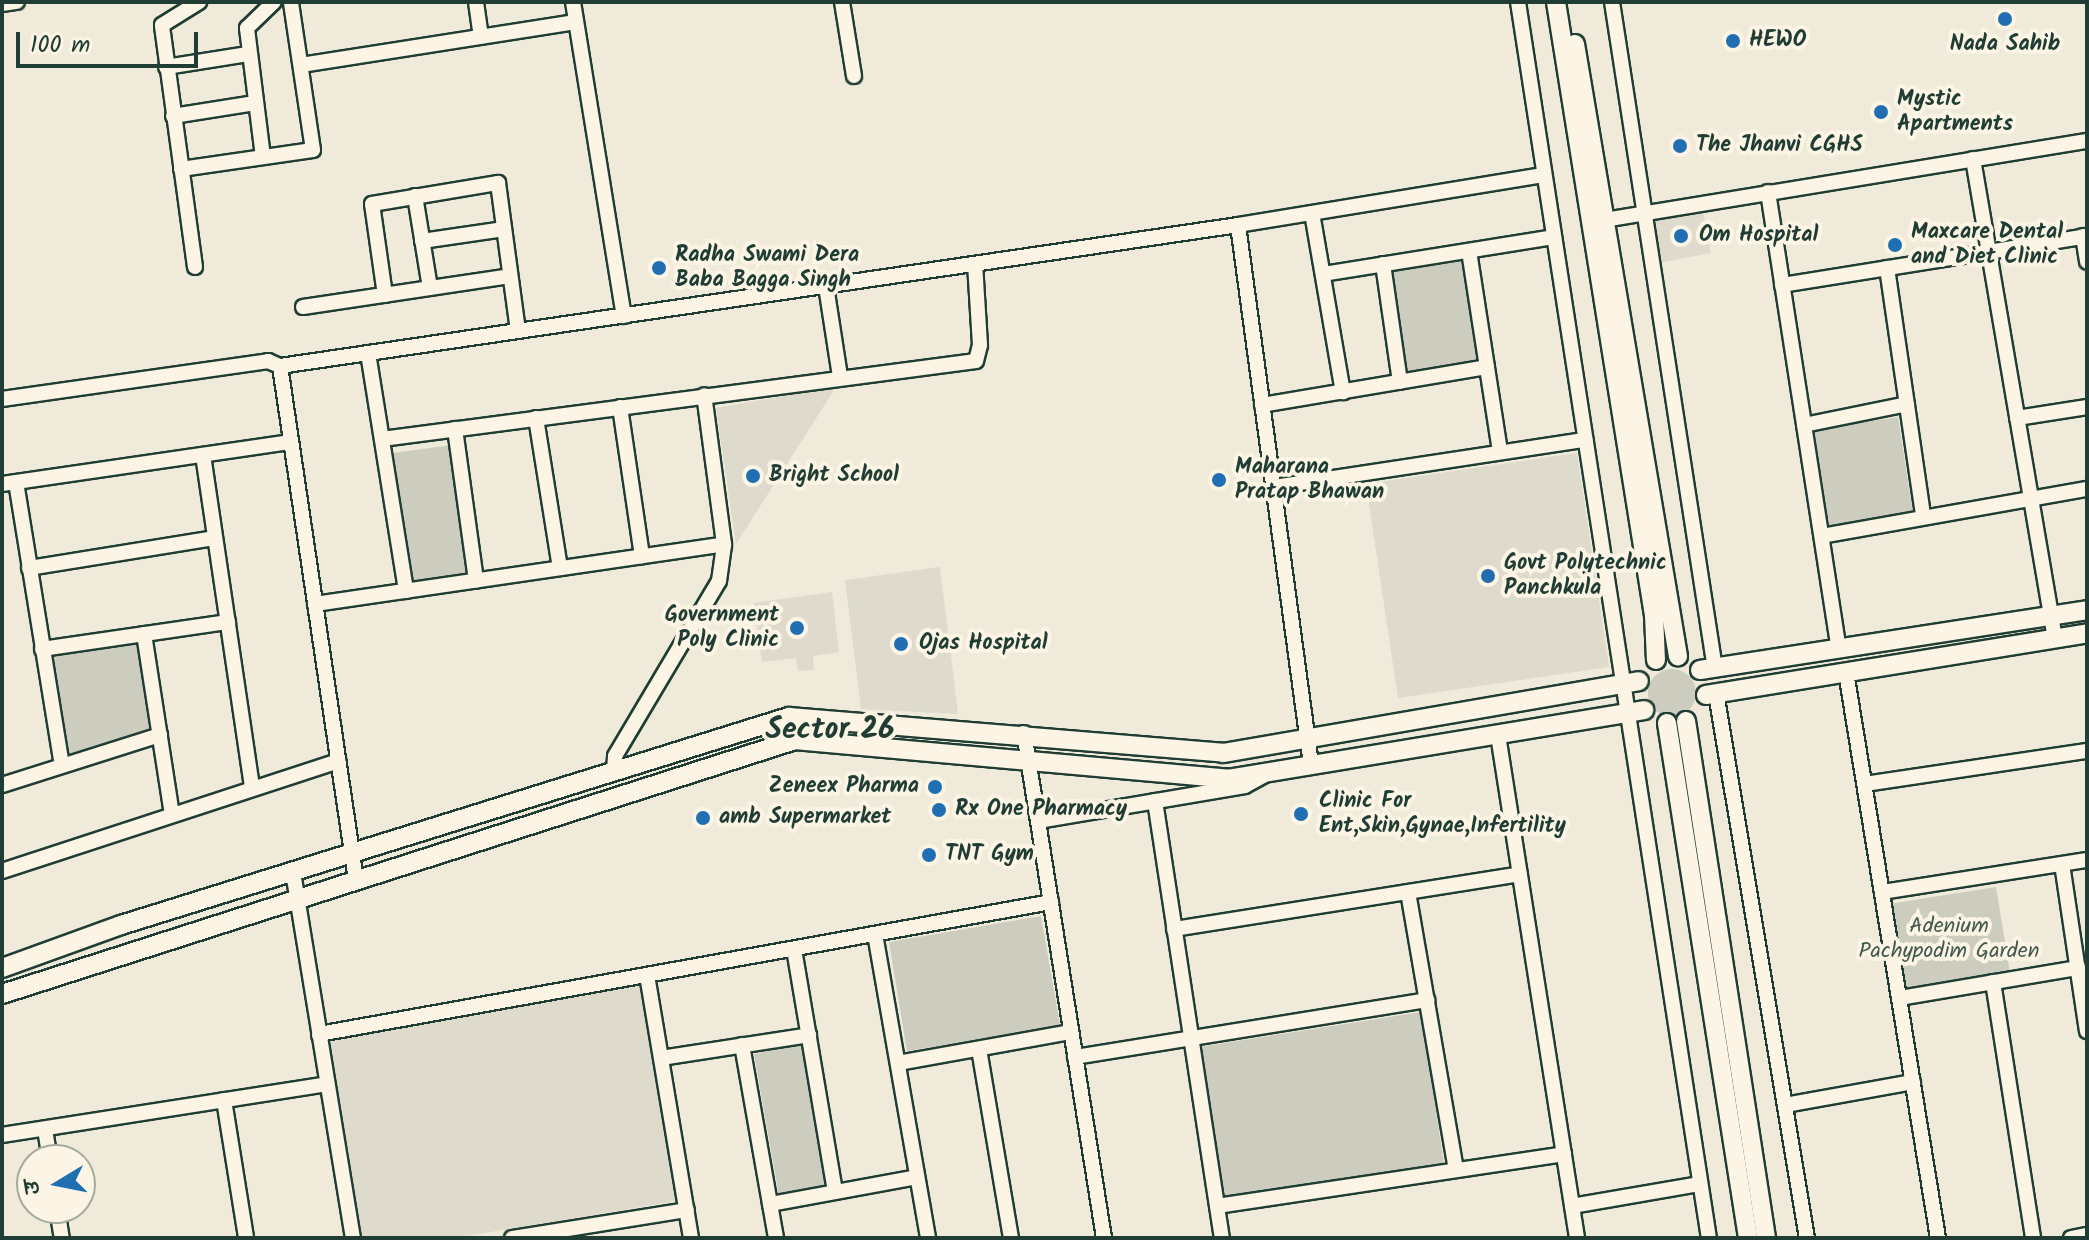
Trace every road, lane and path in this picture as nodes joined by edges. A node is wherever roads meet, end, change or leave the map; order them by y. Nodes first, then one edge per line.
1 (17, 2) edge
2 (199, 2) edge
3 (274, 2) edge
4 (291, 2) edge
5 (476, 2) edge
6 (573, 2) edge
7 (842, 2) edge
8 (1518, 2) edge
9 (1556, 2) edge
10 (1567, 2) edge
11 (1612, 2) edge
12 (2, 4) edge
13 (576, 22) junction
14 (481, 37) junction
15 (248, 54) junction
16 (301, 65) junction
17 (166, 67) junction
18 (854, 76) dead end
19 (255, 103) junction
20 (173, 116) junction
21 (2087, 141) edge
22 (263, 157) junction
23 (1973, 159) junction
24 (181, 169) junction
25 (1544, 175) junction
26 (1768, 192) junction
27 (415, 196) junction
28 (1647, 212) junction
29 (1312, 213) junction
30 (1599, 220) junction
31 (1238, 225) junction
32 (504, 229) junction
33 (2085, 236) edge
34 (1554, 237) junction
35 (422, 241) junction
36 (1469, 251) junction
37 (1989, 251) junction
38 (2087, 262) edge
39 (975, 264) junction
40 (1383, 264) junction
41 (195, 267) dead end
42 (1887, 268) junction
43 (1323, 274) junction
44 (510, 276) junction
45 (1782, 285) junction
46 (826, 286) junction
47 (430, 288) junction
48 (385, 295) junction
49 (303, 307) dead end
50 (624, 316) junction
51 (518, 331) junction
52 (368, 353) junction
53 (280, 366) junction
54 (1487, 367) junction
55 (840, 376) junction
56 (1400, 382) junction
57 (1343, 392) junction
58 (704, 395) junction
59 (2, 399) edge
60 (1907, 404) junction
61 (1262, 405) junction
62 (620, 407) junction
63 (2087, 407) edge
64 (536, 418) junction
65 (2017, 418) junction
66 (1804, 425) junction
67 (455, 429) junction
68 (382, 439) junction
69 (1585, 440) junction
70 (291, 442) junction
71 (1500, 452) junction
72 (203, 455) junction
73 (9, 483) edge
74 (1273, 487) junction
75 (2087, 489) edge
76 (2031, 497) junction
77 (1923, 516) junction
78 (1822, 536) junction
79 (215, 538) junction
80 (724, 544) junction
81 (642, 556) junction
82 (29, 568) junction
83 (560, 568) junction
84 (476, 581) junction
85 (406, 591) junction
86 (315, 604) junction
87 (2087, 610) edge
88 (2051, 615) junction
89 (228, 622) junction
90 (2087, 633) edge
91 (144, 634) junction
92 (2055, 638) junction
93 (42, 649) junction
94 (1839, 649) junction
95 (1678, 656) junction
96 (1656, 660) junction
97 (1707, 669) junction
98 (1846, 672) junction
99 (1631, 682) junction
100 (1711, 694) junction
101 (1636, 712) junction
102 (1686, 721) junction
103 (1667, 723) junction
104 (1024, 733) junction
105 (160, 735) junction
106 (1498, 735) junction
107 (1306, 736) junction
108 (2087, 751) edge
109 (338, 761) junction
110 (1029, 761) junction
111 (62, 765) junction
112 (1311, 765) junction
113 (614, 771) junction
114 (1270, 772) junction
115 (1865, 784) junction
116 (2, 785) edge
117 (252, 788) junction
118 (1155, 801) junction
119 (172, 814) junction
120 (1038, 821) junction
121 (351, 853) junction
122 (2087, 860) edge
123 (2062, 864) junction
124 (2, 871) edge
125 (293, 872) junction
126 (1520, 874) junction
127 (356, 880) junction
128 (1408, 892) junction
129 (1882, 892) junction
130 (298, 899) junction
131 (1051, 902) junction
132 (1174, 929) junction
133 (875, 934) junction
134 (794, 949) junction
135 (2, 968) edge
136 (2078, 968) junction
137 (647, 975) junction
138 (1993, 982) junction
139 (2, 994) edge
140 (1900, 998) junction
141 (1427, 1000) junction
142 (2087, 1031) edge
143 (1071, 1032) junction
144 (319, 1034) junction
145 (809, 1035) junction
146 (1191, 1038) junction
147 (742, 1045) junction
148 (979, 1049) junction
149 (1075, 1057) junction
150 (661, 1058) junction
151 (898, 1063) junction
152 (1913, 1082) junction
153 (327, 1084) junction
154 (224, 1100) junction
155 (1785, 1105) junction
156 (45, 1129) junction
157 (2, 1135) edge
158 (47, 1144) edge
159 (1564, 1154) junction
160 (1456, 1170) junction
161 (917, 1177) junction
162 (1700, 1184) junction
163 (835, 1191) junction
164 (770, 1204) junction
165 (1217, 1206) junction
166 (1572, 1206) junction
167 (687, 1210) junction
168 (606, 1231) edge
169 (2087, 1235) edge
170 (246, 1238) edge
171 (353, 1238) edge
172 (512, 1238) edge
173 (691, 1238) edge
174 (776, 1238) edge
175 (928, 1238) edge
176 (1011, 1238) edge
177 (1104, 1238) edge
178 (1222, 1238) edge
179 (1577, 1238) edge
180 (1709, 1238) edge
181 (1748, 1238) edge
182 (1766, 1238) edge
183 (1807, 1238) edge
184 (1938, 1238) edge
185 (2033, 1238) edge
186 (2071, 1238) edge

1 - 12 street
2 - 17 street
3 - 15 street
4 - 16 street
5 - 14 street
6 - 13 street
7 - 18 street
8 - 25 street
9 - 30 street
10 - 30 street
11 - 28 street
13 - 14 street
13 - 50 street
14 - 16 street
15 - 17 street
15 - 19 street
16 - 22 street
17 - 20 street
19 - 20 street
19 - 22 street
20 - 24 street
21 - 23 street
22 - 24 street
23 - 26 street
23 - 37 street
24 - 41 street
25 - 29 street
25 - 34 street
26 - 28 street
26 - 45 street
27 - 32 street
27 - 35 street
27 - 48 street
28 - 30 street
28 - 97 street
29 - 31 street
29 - 43 street
30 - 95 street
30 - 96 street
31 - 39 street
31 - 61 street
32 - 35 street
32 - 44 street
33 - 37 street
33 - 38 street
34 - 36 street
34 - 69 street
35 - 47 street
36 - 40 street
36 - 54 street
37 - 42 street
37 - 65 street
39 - 46 street
39 - 55 street
40 - 43 street
40 - 56 street
42 - 45 street
42 - 60 street
43 - 57 street
44 - 47 street
44 - 51 street
45 - 66 street
46 - 50 street
46 - 55 street
47 - 48 street
48 - 49 street
50 - 51 street
51 - 52 street
52 - 53 street
52 - 68 street
53 - 59 street
53 - 70 street
54 - 56 street
54 - 71 street
55 - 58 street
56 - 57 street
57 - 61 street
58 - 62 street
58 - 80 street
60 - 66 street
60 - 77 street
61 - 74 street
62 - 64 street
62 - 81 street
63 - 65 street
64 - 67 street
64 - 83 street
65 - 76 street
66 - 78 street
67 - 68 street
67 - 84 street
68 - 85 street
69 - 71 street
69 - 99 street
70 - 72 street
70 - 86 street
71 - 74 street
72 - 73 street
72 - 79 street
73 - 82 street
74 - 107 street
75 - 76 street
76 - 77 street
76 - 88 street
77 - 78 street
78 - 94 street
79 - 82 street
79 - 89 street
80 - 81 street
80 - 113 street
81 - 83 street
82 - 93 street
83 - 84 street
84 - 85 street
85 - 86 street
86 - 109 street
87 - 88 street
88 - 92 street
88 - 94 street
89 - 91 street
89 - 117 street
90 - 92 street
91 - 93 street
91 - 105 street
92 - 98 street
93 - 111 street
94 - 97 street
95 - 96 street
95 - 97 street
96 - 99 street
97 - 100 street
98 - 100 street
98 - 115 street
99 - 101 street
99 - 107 street
100 - 102 street
100 - 155 street
101 - 103 street
101 - 106 street
101 - 162 street
102 - 103 street
102 - 182 street
103 - 181 street
104 - 107 street
104 - 110 street
104 - 113 street
105 - 111 street
105 - 119 street
106 - 112 street
106 - 126 street
107 - 112 street
108 - 115 street
109 - 117 street
109 - 121 street
110 - 114 street
110 - 120 street
110 - 127 street
111 - 116 street
112 - 114 street
113 - 121 street
114 - 118 street
115 - 129 street
117 - 119 street
118 - 120 street
118 - 132 street
119 - 124 street
120 - 131 street
121 - 125 street
121 - 127 street
122 - 123 street
123 - 129 street
123 - 136 street
125 - 130 street
125 - 135 street
126 - 128 street
126 - 159 street
127 - 130 street
128 - 132 street
128 - 141 street
129 - 140 street
130 - 139 street
130 - 144 street
131 - 133 street
131 - 143 street
132 - 146 street
133 - 134 street
133 - 151 street
134 - 137 street
134 - 145 street
136 - 138 street
136 - 142 street
137 - 144 street
137 - 150 street
138 - 140 street
138 - 185 street
140 - 152 street
141 - 146 street
141 - 160 street
143 - 148 street
143 - 149 street
144 - 153 street
145 - 147 street
145 - 163 street
146 - 149 street
146 - 165 street
147 - 150 street
147 - 164 street
148 - 151 street
148 - 176 street
149 - 177 street
150 - 167 street
151 - 161 street
152 - 155 street
152 - 184 street
153 - 154 street
153 - 171 street
154 - 156 street
154 - 170 street
155 - 183 street
156 - 157 street
156 - 158 street
159 - 160 street
159 - 166 street
160 - 165 street
161 - 163 street
161 - 175 street
162 - 166 street
162 - 180 street
163 - 164 street
164 - 174 street
165 - 178 street
166 - 179 street
167 - 168 street
167 - 173 street
168 - 172 street
169 - 186 street

